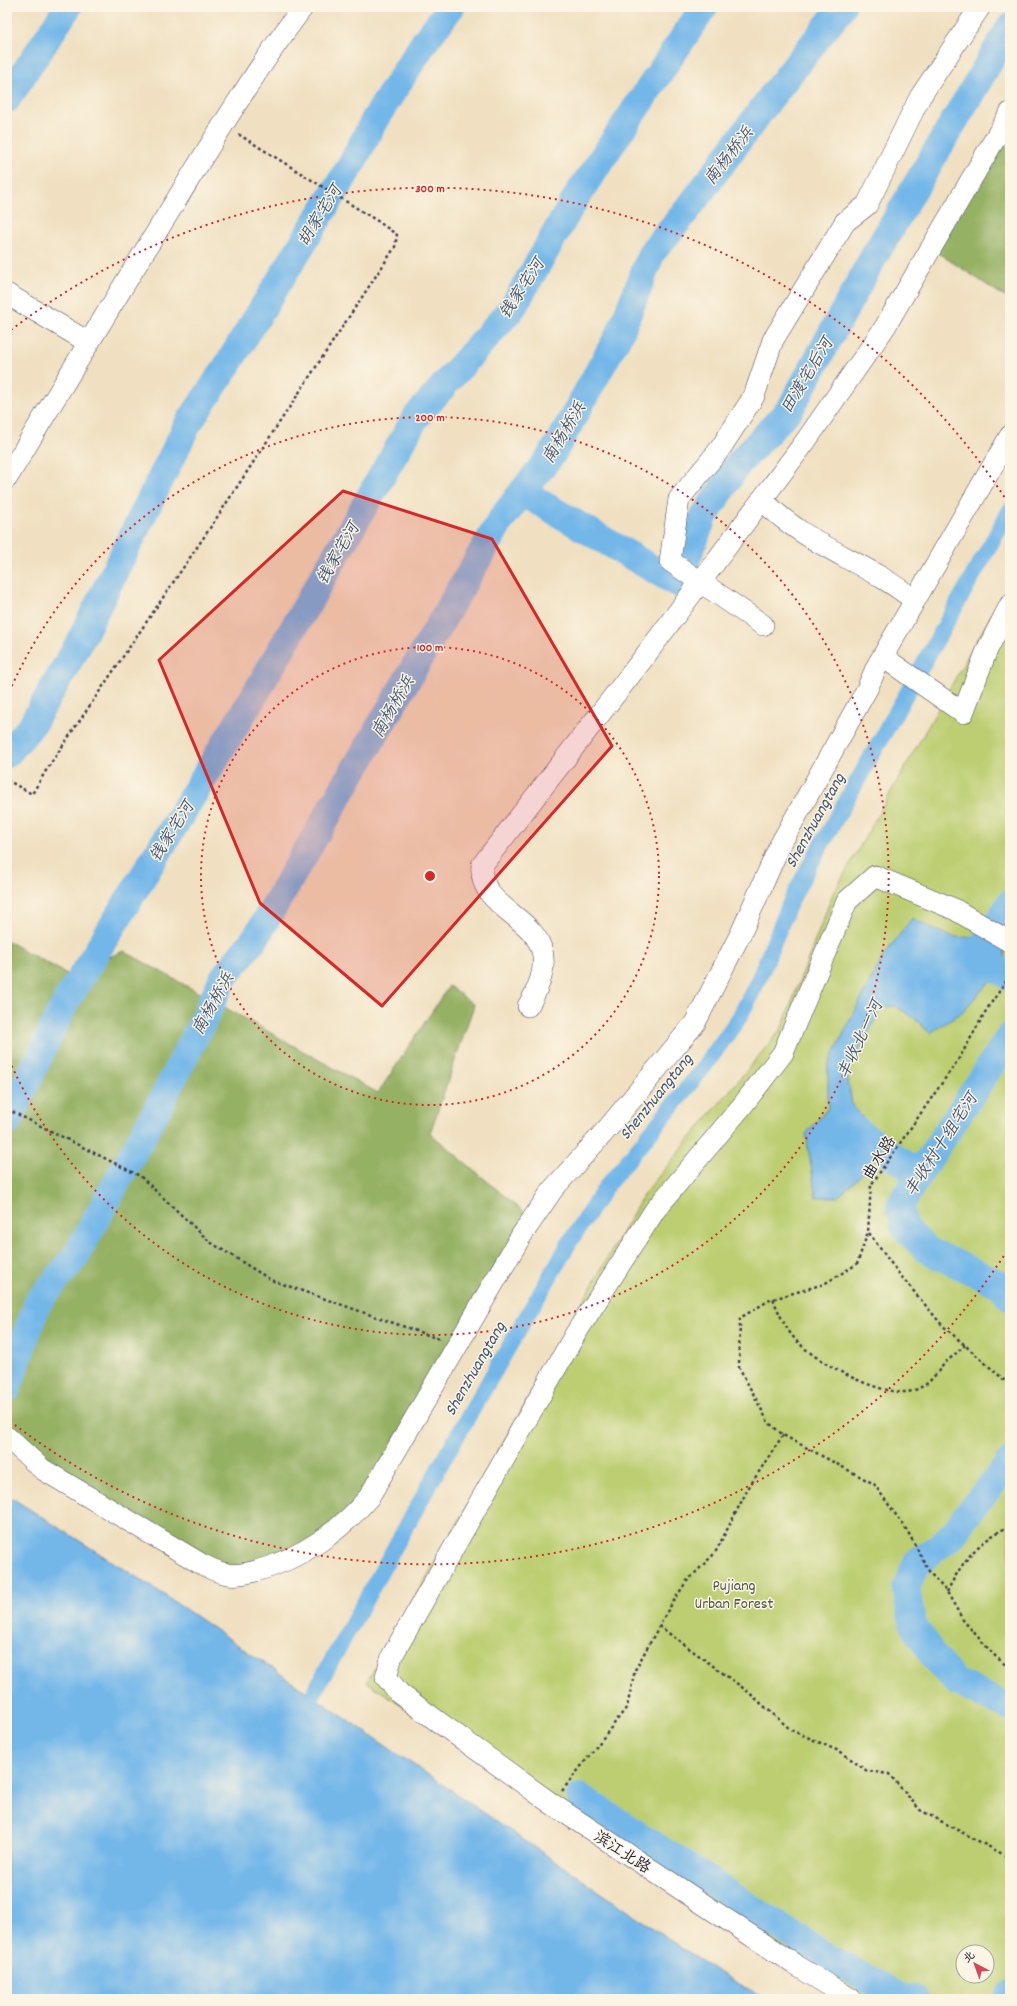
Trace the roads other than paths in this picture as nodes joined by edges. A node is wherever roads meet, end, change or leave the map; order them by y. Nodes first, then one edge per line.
1 (303, 7) edge
2 (980, 7) edge
3 (1010, 113) edge
4 (7, 294) edge
5 (88, 342) junction
6 (1010, 436) edge
7 (7, 478) edge
8 (762, 499) junction
9 (696, 580) junction
10 (914, 600) junction
11 (1010, 605) edge
12 (763, 625) dead end
13 (886, 659) junction
14 (1010, 942) edge
15 (528, 1006) dead end
16 (7, 1437) edge
17 (851, 1999) edge

1 - 5 street
2 - 9 street
3 - 8 street
4 - 5 street
5 - 7 street
6 - 10 street
8 - 9 street
8 - 10 street
9 - 12 street
9 - 15 street
10 - 13 street
11 - 13 street
13 - 16 street
14 - 17 street, 滨江北路

